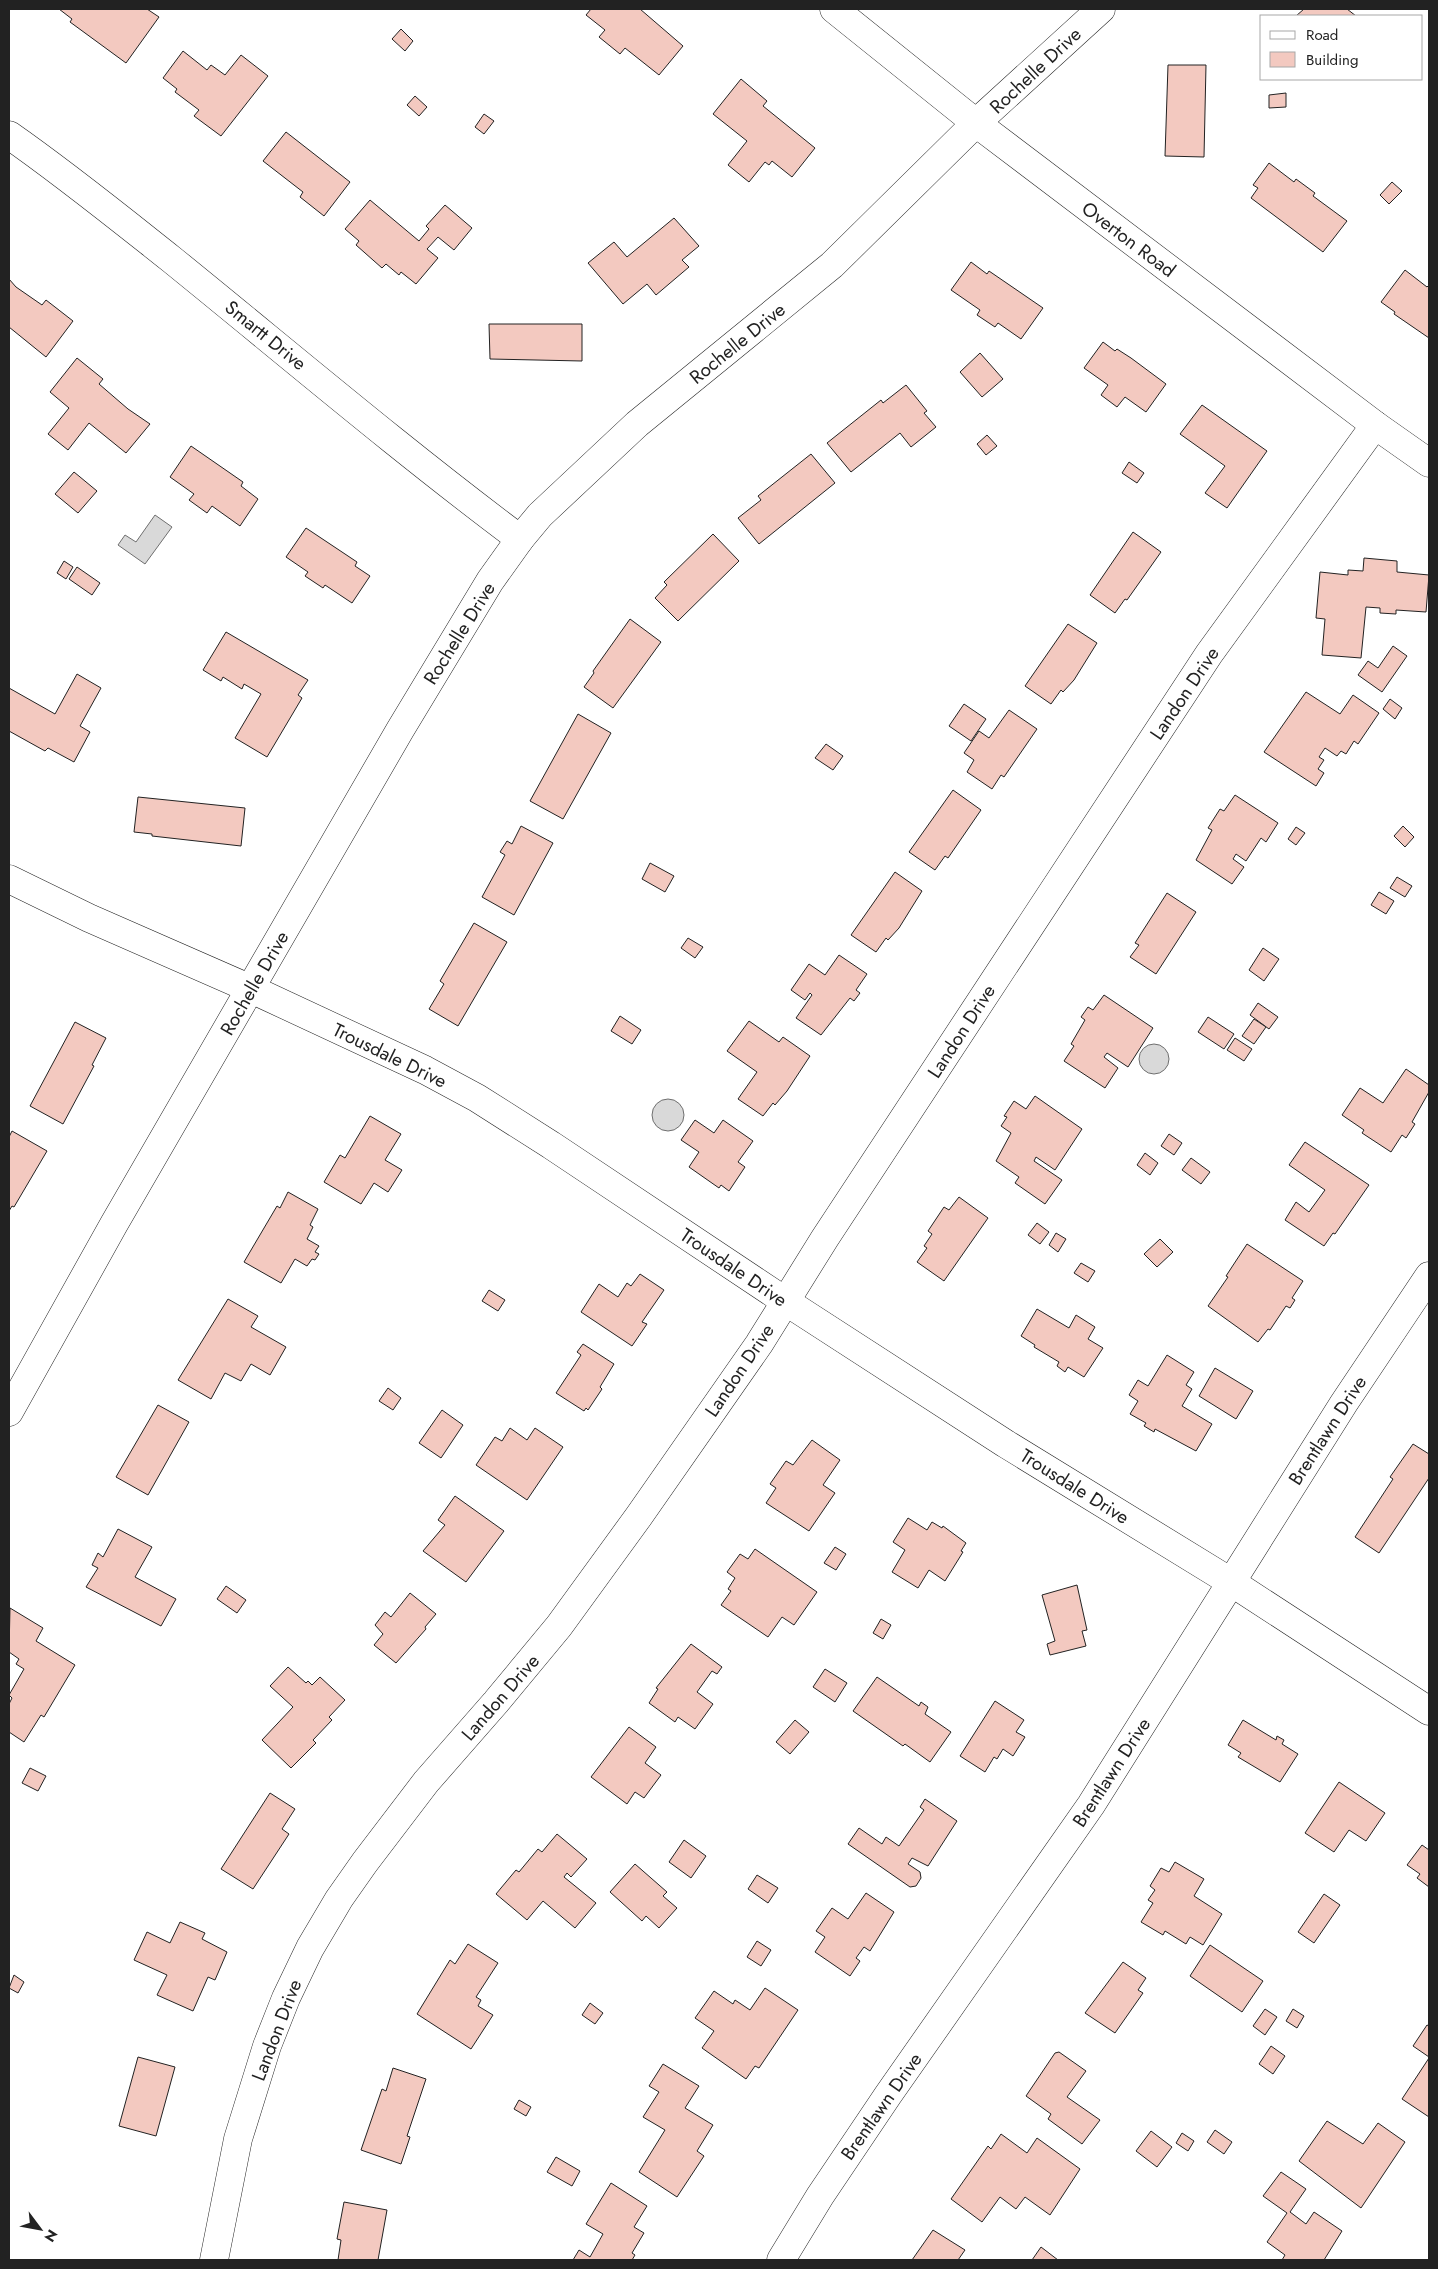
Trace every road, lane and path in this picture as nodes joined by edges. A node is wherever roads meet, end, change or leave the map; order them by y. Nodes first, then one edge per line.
1 (834, 9) edge
2 (1101, 9) edge
3 (976, 123) junction
4 (9, 135) edge
5 (1375, 425) junction
6 (1429, 463) edge
7 (520, 539) junction
8 (9, 879) edge
9 (251, 989) junction
10 (1429, 1276) edge
11 (785, 1301) junction
12 (9, 1412) edge
13 (1232, 1582) junction
14 (1429, 1710) edge
15 (214, 2260) edge
16 (781, 2260) edge

1 - 3 street, Overton Road
2 - 3 street, Rochelle Drive
3 - 5 street, Overton Road
3 - 7 street, Rochelle Drive
4 - 7 street, Smartt Drive
5 - 6 street, Overton Road
5 - 11 street, Landon Drive
7 - 9 street, Rochelle Drive
8 - 9 street, Trousdale Drive
9 - 11 street, Trousdale Drive
9 - 12 street, Rochelle Drive
10 - 13 street, Brentlawn Drive
11 - 13 street, Trousdale Drive
11 - 15 street, Landon Drive
13 - 14 street, Trousdale Drive
13 - 16 street, Brentlawn Drive

